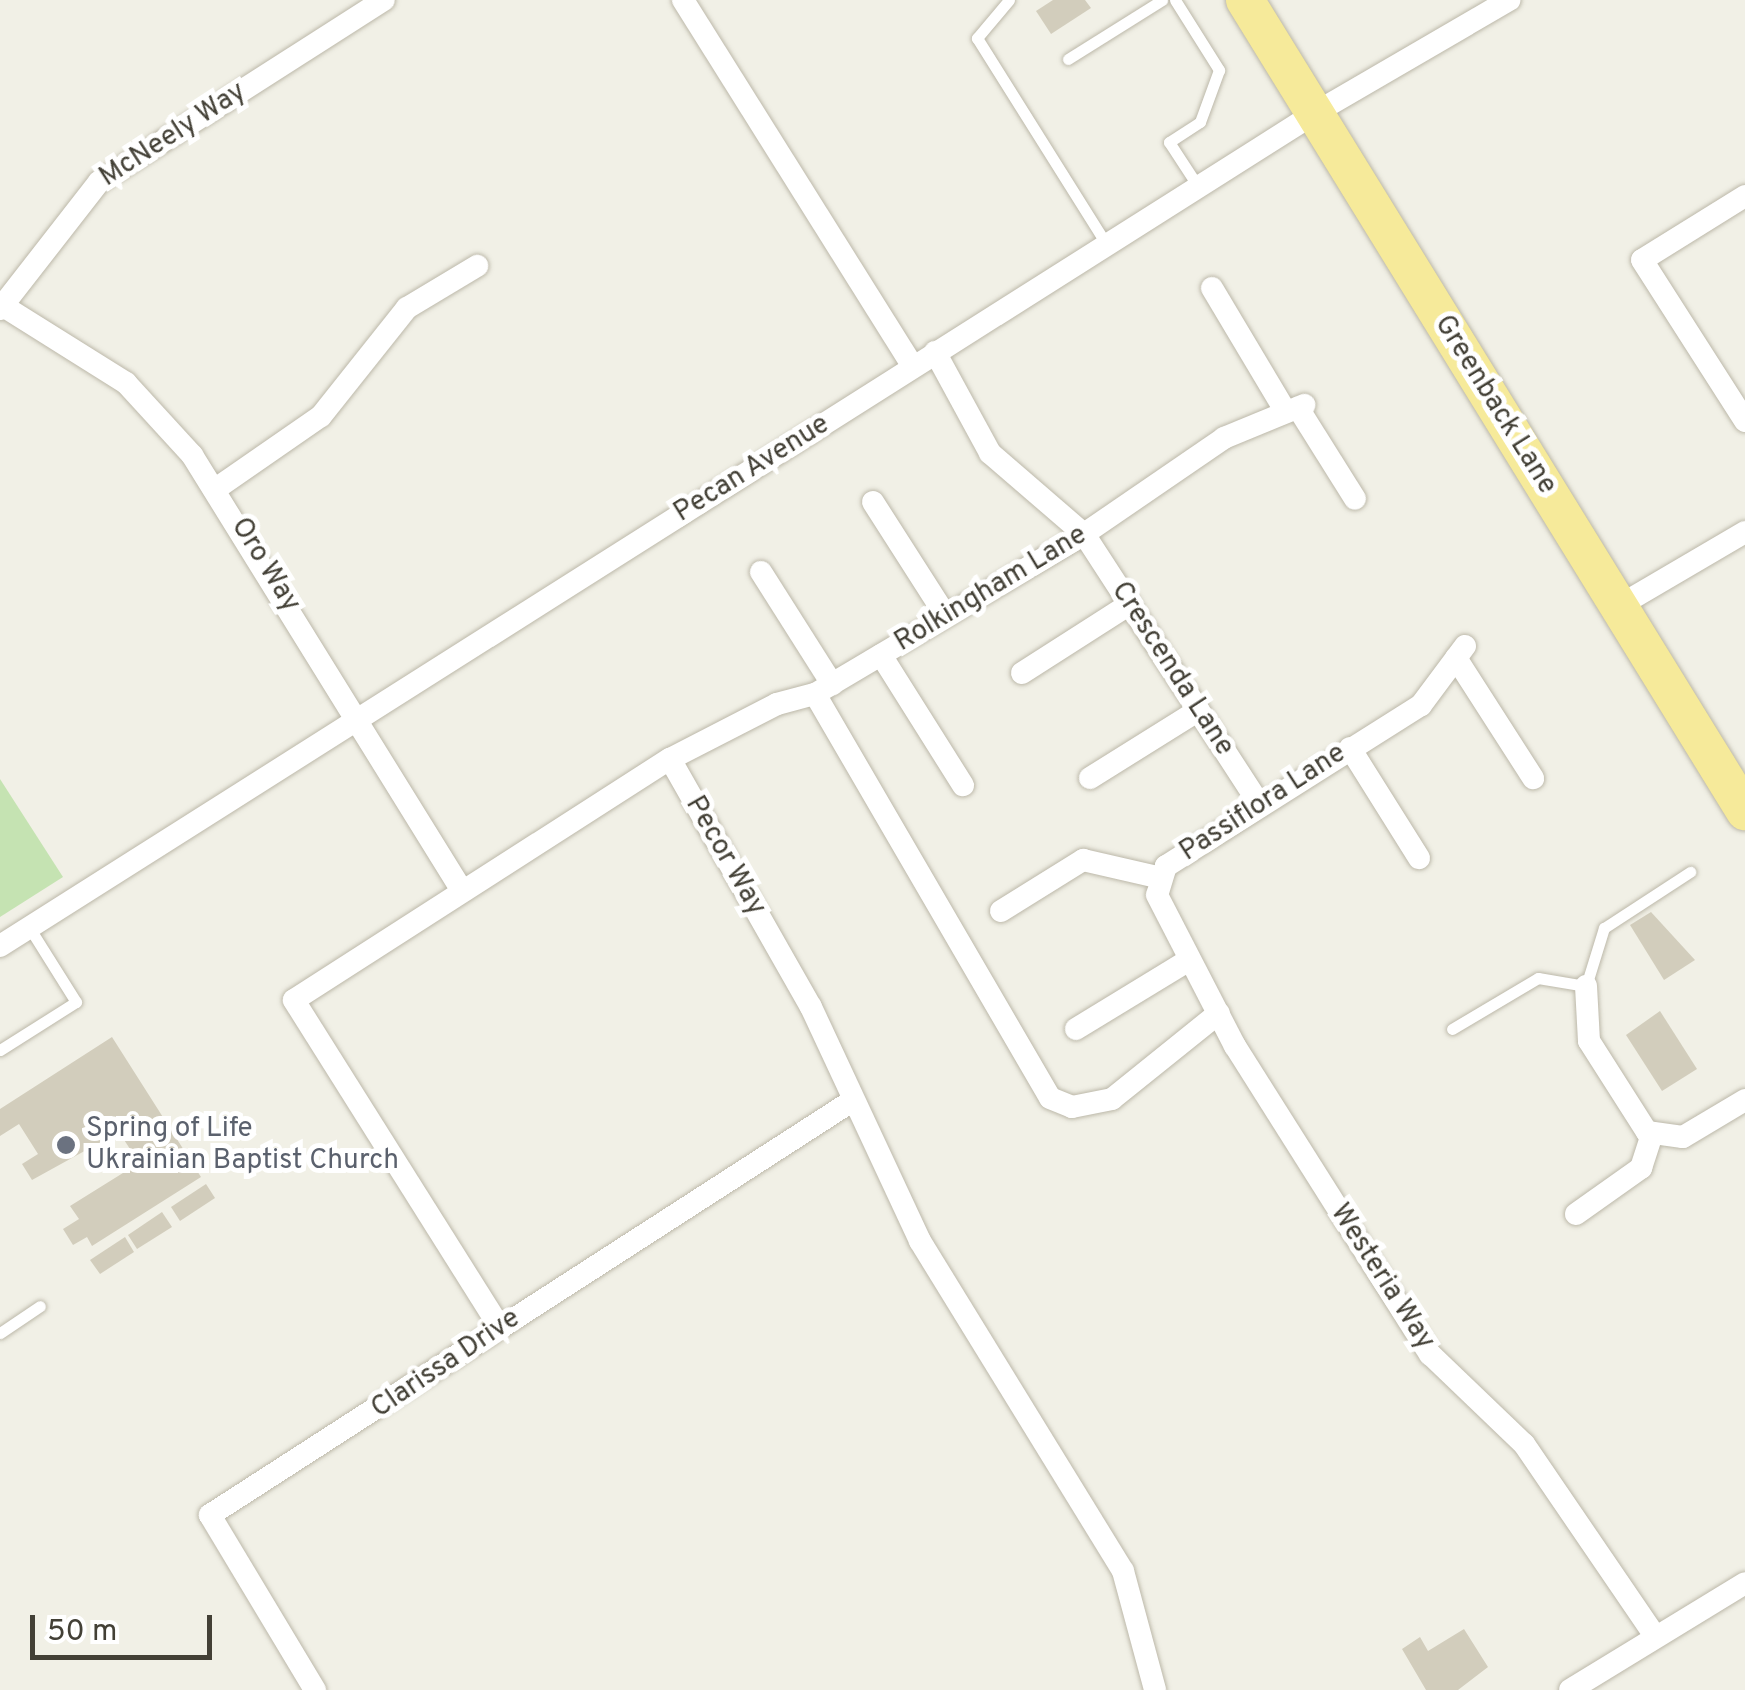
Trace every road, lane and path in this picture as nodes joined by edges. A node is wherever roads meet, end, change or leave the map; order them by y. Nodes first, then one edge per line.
1 (384, 0) edge
2 (683, 0) edge
3 (1009, 0) edge
4 (1162, 0) edge
5 (1176, 0) edge
6 (1244, 0) edge
7 (1502, 2) edge
8 (1068, 60) dead end
9 (1315, 113) junction
10 (1198, 188) junction
11 (1745, 196) edge
12 (1107, 245) junction
13 (477, 266) dead end
14 (1212, 288) dead end
15 (1, 306) edge
16 (935, 352) junction
17 (914, 368) junction
18 (1296, 408) junction
19 (1745, 422) edge
20 (217, 488) junction
21 (1355, 499) dead end
22 (873, 502) dead end
23 (1745, 532) edge
24 (1084, 534) junction
25 (761, 572) dead end
26 (1130, 604) junction
27 (1619, 606) junction
28 (946, 616) junction
29 (881, 655) junction
30 (1022, 673) dead end
31 (824, 689) junction
32 (1199, 710) junction
33 (360, 716) junction
34 (1350, 748) junction
35 (670, 759) junction
36 (1090, 778) dead end
37 (1532, 778) dead end
38 (963, 785) dead end
39 (1259, 804) junction
40 (1745, 811) edge
41 (1418, 858) dead end
42 (1690, 872) dead end
43 (1157, 877) junction
44 (461, 889) junction
45 (1001, 912) dead end
46 (29, 927) junction
47 (0, 946) edge
48 (1189, 960) junction
49 (1586, 986) junction
50 (1218, 1013) junction
51 (1452, 1028) dead end
52 (1076, 1029) dead end
53 (1235, 1046) joint
54 (0, 1050) edge
55 (852, 1100) junction
56 (1745, 1100) edge
57 (1652, 1134) junction
58 (1576, 1214) dead end
59 (40, 1306) dead end
60 (499, 1326) junction
61 (0, 1332) edge
62 (1745, 1584) edge
63 (1655, 1636) junction
64 (315, 1690) edge
65 (1155, 1690) edge
66 (1570, 1690) edge

1 - 15 street, McNeely Way
2 - 17 street
3 - 12 lane
4 - 8 lane
5 - 10 lane
6 - 9 main road, Greenback Lane
7 - 9 street, Pecan Avenue
9 - 10 street, Pecan Avenue
9 - 27 main road, Greenback Lane
10 - 12 street, Pecan Avenue
11 - 19 street
12 - 16 street, Pecan Avenue
13 - 20 street
14 - 18 street
15 - 20 street, Oro Way
16 - 17 street, Pecan Avenue
16 - 24 street, Crescenda Lane
17 - 33 street, Pecan Avenue
18 - 21 street
18 - 24 street, Rolkingham Lane
20 - 33 street, Oro Way
22 - 28 street
23 - 27 street
24 - 26 street, Crescenda Lane
24 - 28 street, Rolkingham Lane
25 - 31 street
26 - 30 street
26 - 32 street, Crescenda Lane
27 - 40 main road, Greenback Lane
28 - 29 street, Rolkingham Lane
29 - 31 street, Rolkingham Lane
29 - 38 street
31 - 35 street, Rolkingham Lane
31 - 50 street
32 - 36 street
32 - 39 street, Crescenda Lane
33 - 44 street, Oro Way
33 - 46 street, Pecan Avenue
34 - 37 street, Passiflora Lane
34 - 39 street, Passiflora Lane
34 - 41 street
35 - 44 street
35 - 55 street, Pecor Way
39 - 43 street, Passiflora Lane
42 - 49 lane
43 - 45 street
43 - 48 street, Passiflora Lane
44 - 60 street
46 - 47 street, Pecan Avenue
46 - 54 lane
48 - 50 street, Passiflora Lane
48 - 52 street
49 - 51 lane
49 - 57 street
50 - 53 street, Passiflora Lane
53 - 63 street, Westeria Way
55 - 60 street, Clarissa Drive
55 - 65 street, Pecor Way
56 - 57 street
57 - 58 street
59 - 61 lane
60 - 64 street, Clarissa Drive
62 - 63 street
63 - 66 street

